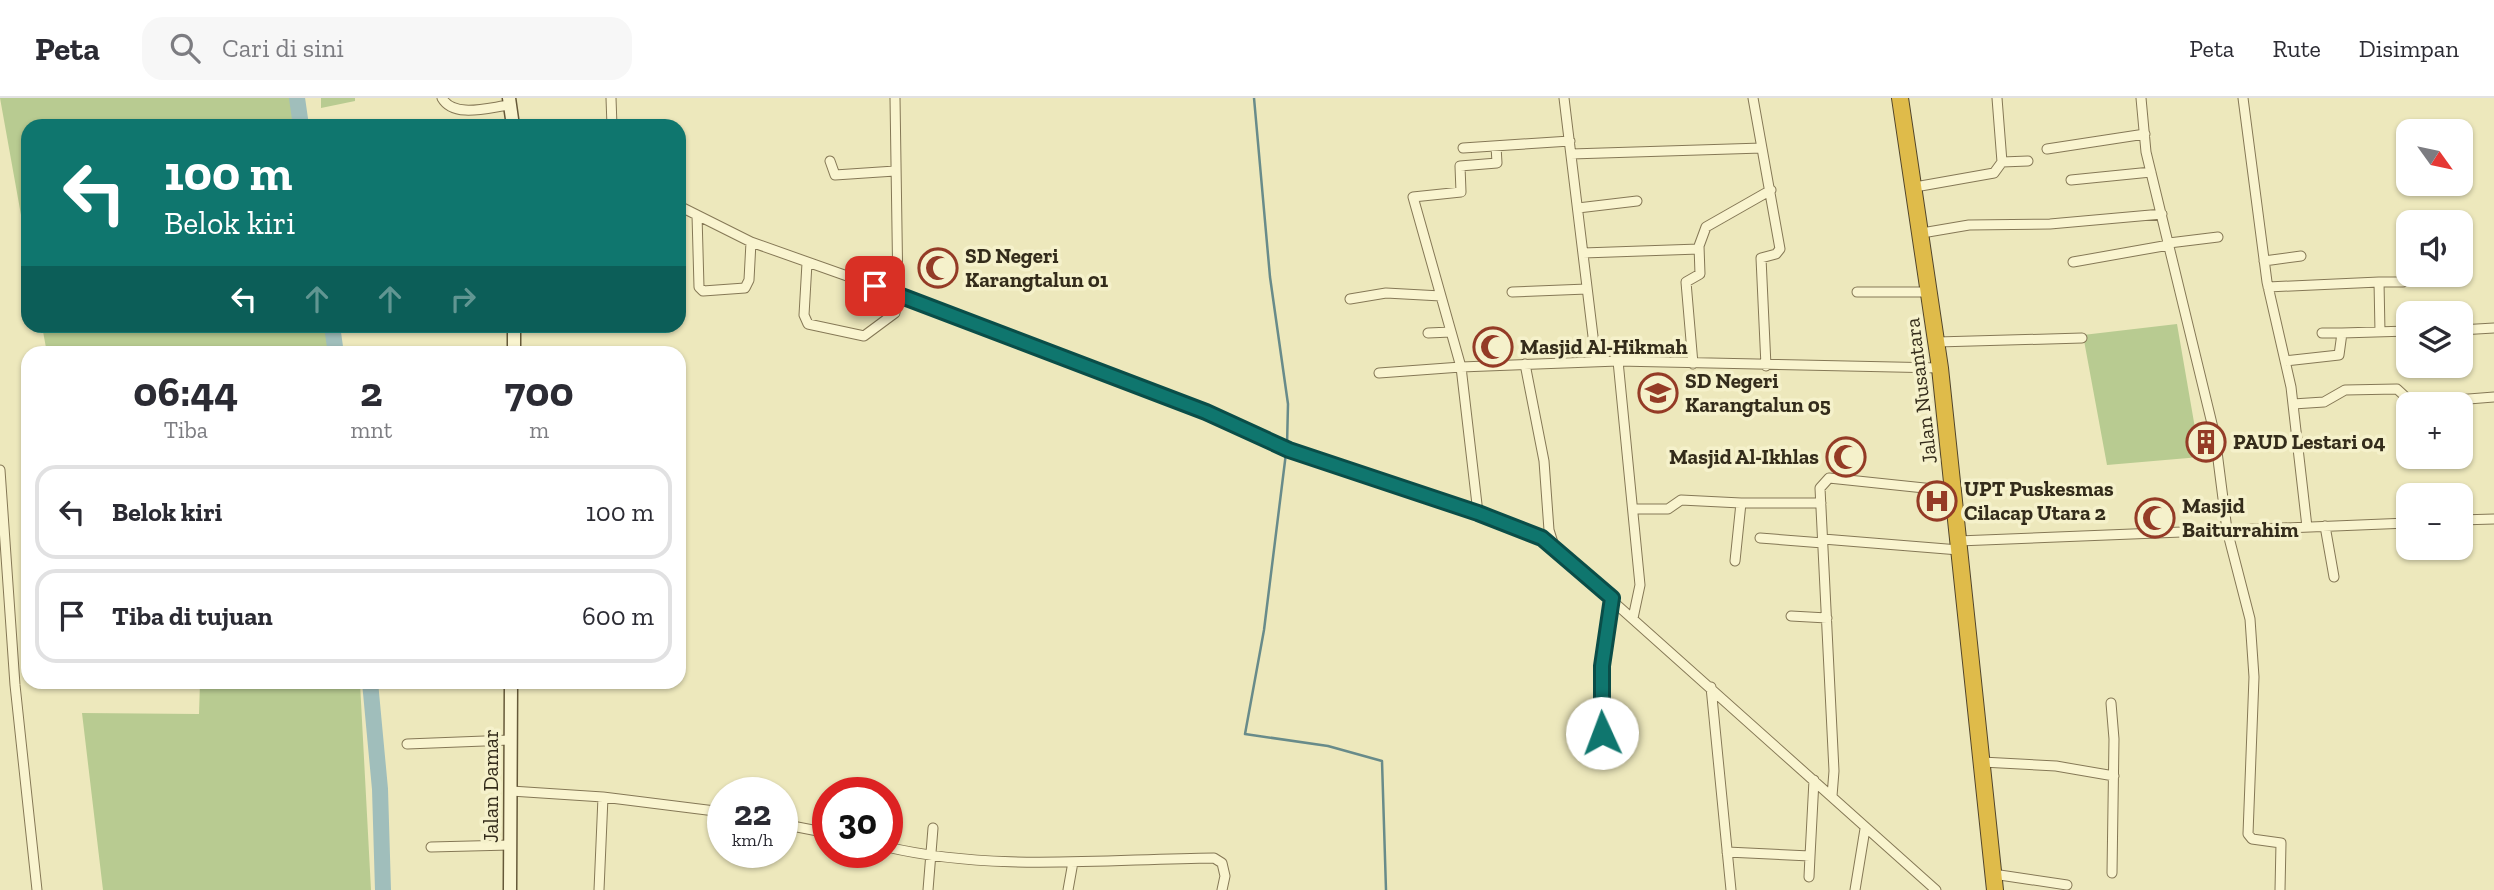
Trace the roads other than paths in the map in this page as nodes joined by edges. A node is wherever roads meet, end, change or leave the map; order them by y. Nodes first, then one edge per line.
1 (442, 98) edge
2 (611, 98) edge
3 (895, 98) edge
4 (1564, 98) edge
5 (1754, 98) edge
6 (1900, 98) edge
7 (1997, 98) edge
8 (2141, 98) edge
9 (2244, 98) edge
10 (510, 101) edge
11 (512, 119) edge
12 (612, 119) edge
13 (2146, 134) junction
14 (1570, 141) junction
15 (1496, 146) junction
16 (1463, 148) dead end
17 (1762, 148) junction
18 (2047, 149) dead end
19 (1571, 154) junction
20 (831, 161) dead end
21 (2028, 161) dead end
22 (2002, 162) junction
23 (895, 171) junction
24 (2151, 172) junction
25 (2071, 180) dead end
26 (1915, 187) junction
27 (1771, 190) junction
28 (1637, 201) dead end
29 (1578, 208) junction
30 (686, 210) edge
31 (2162, 214) junction
32 (697, 215) junction
33 (1922, 233) junction
34 (2218, 237) dead end
35 (751, 242) junction
36 (2169, 244) junction
37 (1699, 249) junction
38 (1583, 253) junction
39 (2301, 256) dead end
40 (2264, 261) junction
41 (2073, 262) dead end
42 (807, 263) junction
43 (2379, 282) junction
44 (2396, 282) edge
45 (2268, 286) junction
46 (1587, 289) junction
47 (1512, 292) dead end
48 (1857, 292) dead end
49 (1930, 292) junction
50 (898, 294) junction
51 (1441, 296) junction
52 (1350, 299) dead end
53 (2494, 328) edge
54 (2473, 329) edge
55 (2396, 331) edge
56 (1451, 332) junction
57 (2380, 332) junction
58 (2322, 333) dead end
59 (2342, 333) junction
60 (1428, 334) dead end
61 (2082, 338) dead end
62 (1937, 342) junction
63 (1596, 361) junction
64 (1618, 361) junction
65 (2285, 361) junction
66 (1525, 364) junction
67 (1693, 364) junction
68 (1461, 366) junction
69 (1766, 366) junction
70 (1940, 368) junction
71 (1379, 373) dead end
72 (2494, 397) edge
73 (2292, 404) junction
74 (0, 470) edge
75 (1953, 491) junction
76 (1741, 503) junction
77 (1821, 503) junction
78 (1634, 509) junction
79 (3, 511) edge
80 (1478, 513) junction
81 (2494, 519) edge
82 (2473, 520) edge
83 (2396, 523) edge
84 (2325, 526) junction
85 (2306, 527) junction
86 (2227, 530) junction
87 (1760, 538) dead end
88 (1823, 541) junction
89 (1554, 546) junction
90 (1959, 546) junction
91 (1735, 561) dead end
92 (2334, 578) dead end
93 (1612, 598) junction
94 (1791, 616) dead end
95 (1633, 618) junction
96 (1827, 618) junction
97 (1711, 687) junction
98 (511, 689) edge
99 (2110, 703) dead end
100 (511, 740) junction
101 (407, 744) dead end
102 (1606, 754) dead end
103 (1982, 762) junction
104 (2114, 776) junction
105 (1814, 780) junction
106 (510, 791) junction
107 (1832, 796) junction
108 (603, 797) junction
109 (707, 811) edge
110 (933, 828) dead end
111 (1865, 829) junction
112 (510, 845) junction
113 (431, 847) dead end
114 (903, 850) edge
115 (1727, 852) junction
116 (929, 856) junction
117 (1810, 856) junction
118 (1073, 862) junction
119 (2112, 873) dead end
120 (1809, 877) dead end
121 (1994, 882) edge
122 (1925, 885) edge
123 (2067, 885) dead end
124 (37, 890) edge
125 (510, 890) edge
126 (599, 890) edge
127 (928, 890) edge
128 (1068, 890) edge
129 (1222, 890) edge
130 (1731, 890) edge
131 (1855, 890) edge
132 (1936, 890) edge
133 (2280, 890) edge

1 - 10 street
2 - 12 street
3 - 23 street
4 - 14 street
5 - 17 street
6 - 26 highway, Jalan Nusantara
7 - 22 street
8 - 13 street
9 - 40 street
10 - 11 street
13 - 18 street
13 - 24 street
14 - 15 street
14 - 19 street
15 - 16 street
15 - 51 street
17 - 19 street
17 - 27 street
19 - 29 street
20 - 23 street
21 - 22 street
22 - 26 street
23 - 50 street
24 - 25 street
24 - 31 street
26 - 33 highway, Jalan Nusantara
27 - 37 street
27 - 69 street
28 - 29 street
29 - 38 street
30 - 32 street
31 - 33 street
31 - 36 street
32 - 35 street
32 - 35 street
33 - 49 highway, Jalan Nusantara
34 - 36 street
35 - 42 street
36 - 41 street
36 - 86 street
37 - 38 street
37 - 67 street
38 - 46 street
39 - 40 street
40 - 45 street
42 - 50 street
42 - 50 street
43 - 44 street
43 - 45 street
43 - 57 street
45 - 65 street
46 - 47 street
46 - 63 street
48 - 49 street
49 - 62 highway, Jalan Nusantara
50 - 80 street
51 - 52 street
51 - 56 street
53 - 54 street
55 - 57 street
56 - 60 street
56 - 68 street
57 - 59 street
58 - 59 street
59 - 65 street
61 - 62 street
62 - 70 highway, Jalan Nusantara
63 - 64 street
63 - 66 street
64 - 67 street
64 - 78 street
65 - 73 street
66 - 68 street
66 - 89 street
67 - 69 street
68 - 71 street
68 - 80 street
69 - 70 street
70 - 75 highway, Jalan Nusantara
72 - 73 street
73 - 85 street
74 - 79 street
75 - 77 street
75 - 90 highway, Jalan Nusantara
76 - 77 street
76 - 78 street
76 - 91 street
77 - 88 street
78 - 95 street
79 - 124 street
80 - 89 street
81 - 82 street
83 - 84 street
84 - 85 street
84 - 92 street
85 - 86 street
86 - 90 street
86 - 133 street
87 - 88 street
88 - 90 street
88 - 96 street
89 - 93 street
90 - 103 highway, Jalan Nusantara
93 - 95 street
93 - 102 street
94 - 96 street
95 - 97 street
96 - 107 street
97 - 105 street
97 - 115 street
98 - 100 street, Jalan Damar
99 - 104 street
100 - 101 street
100 - 106 street, Jalan Damar
103 - 104 street
103 - 121 highway, Jalan Nusantara
104 - 119 street
105 - 107 street
105 - 117 street
106 - 108 street
106 - 112 street, Jalan Damar
107 - 111 street
108 - 109 street
108 - 126 street
110 - 116 street
111 - 122 street
111 - 131 street
112 - 113 street
112 - 125 street, Jalan Damar
114 - 116 street
115 - 117 street
115 - 130 street
116 - 118 street
116 - 127 street
117 - 120 street
118 - 128 street
118 - 129 street
121 - 123 street
122 - 132 street

